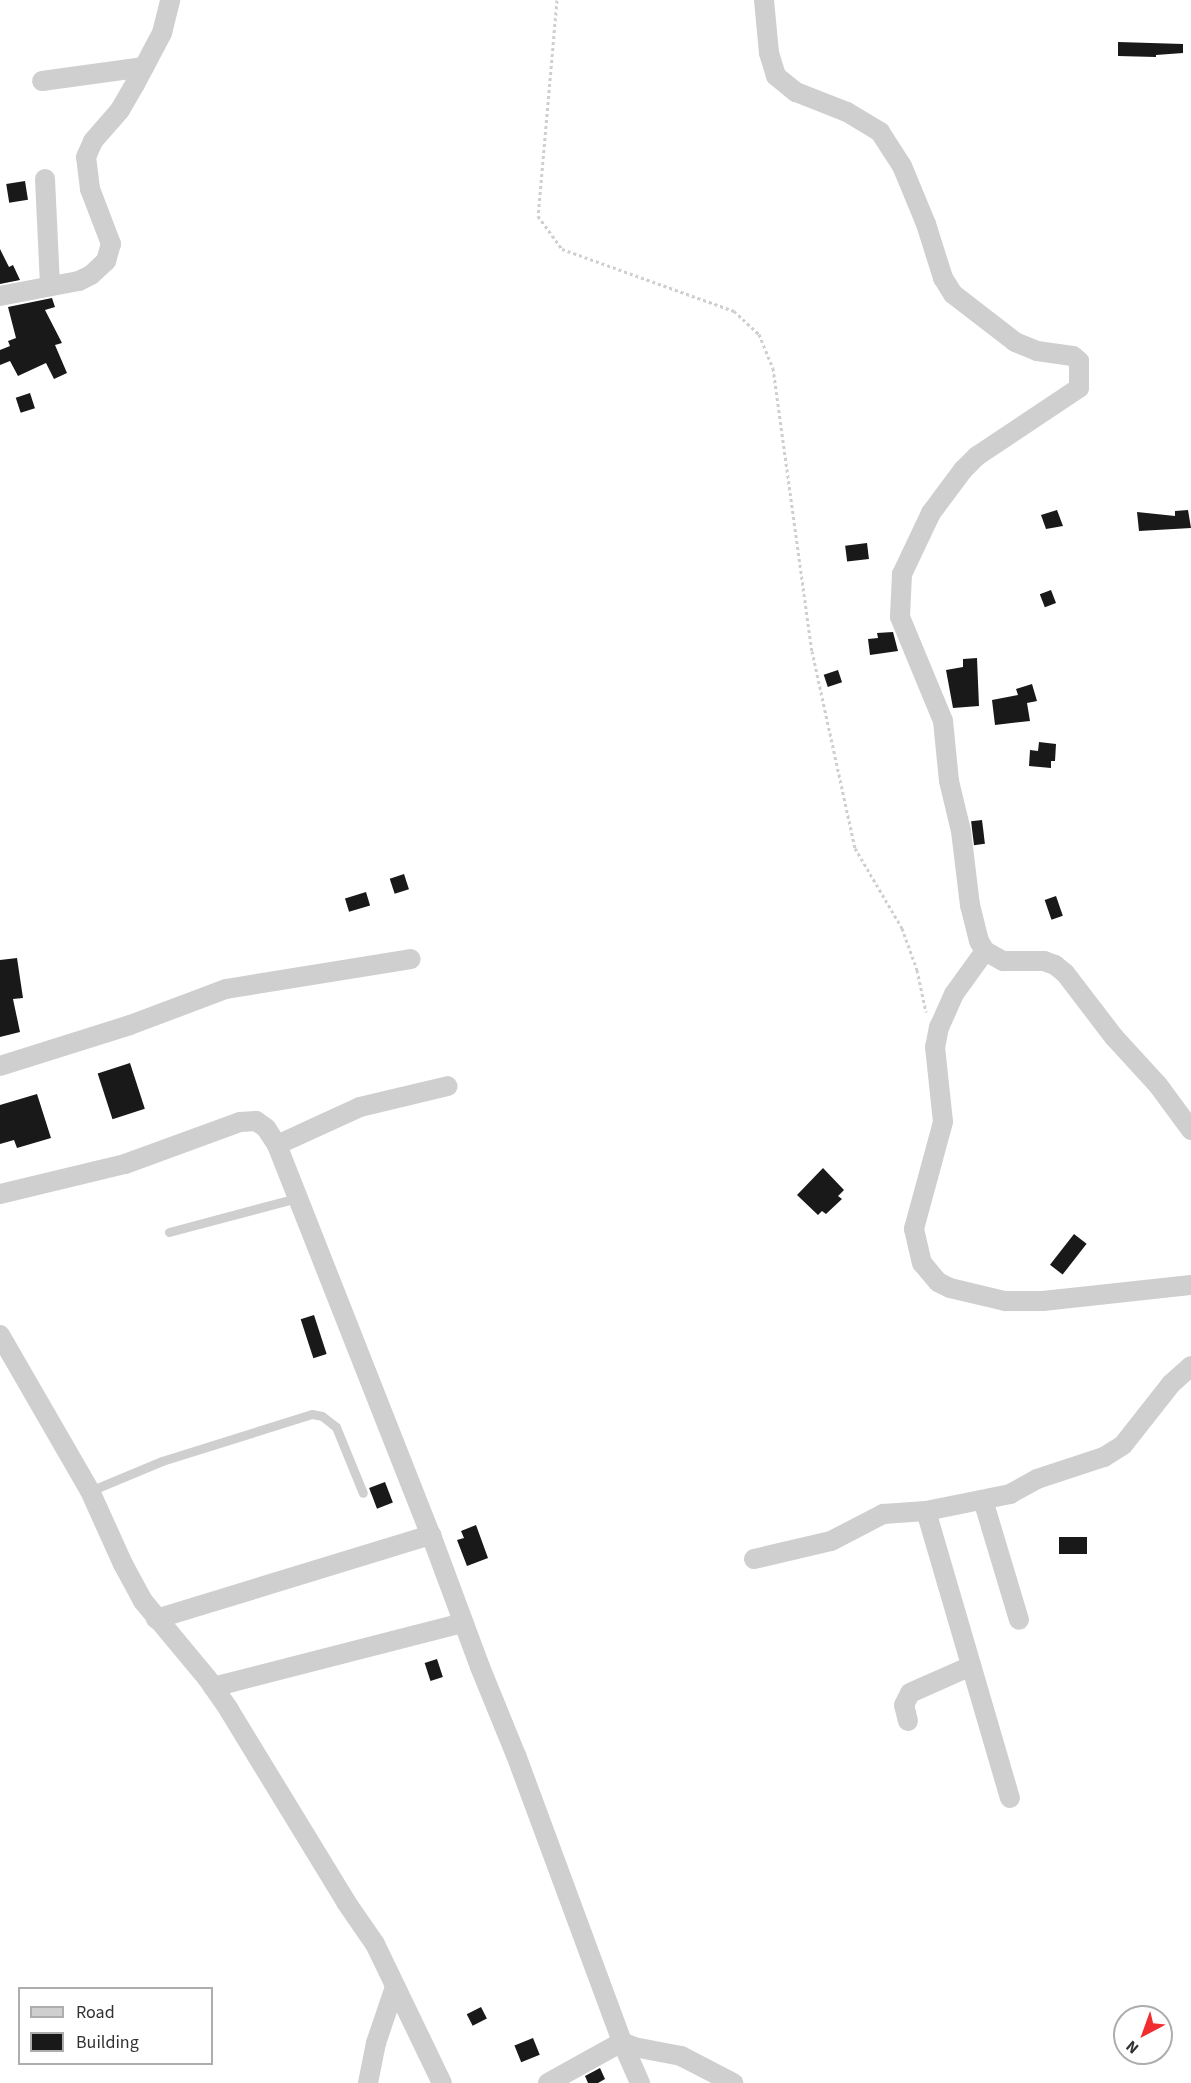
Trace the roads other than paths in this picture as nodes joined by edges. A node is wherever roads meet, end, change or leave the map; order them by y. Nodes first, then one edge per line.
1 (170, 0) edge
2 (764, 0) edge
3 (144, 67) junction
4 (42, 81) dead end
5 (45, 179) dead end
6 (50, 285) junction
7 (0, 296) edge
8 (986, 951) junction
9 (411, 958) dead end
10 (0, 1066) edge
11 (448, 1086) dead end
12 (1191, 1130) edge
13 (277, 1145) junction
14 (0, 1194) edge
15 (297, 1198) junction
16 (169, 1232) dead end
17 (1191, 1285) edge
18 (0, 1335) edge
19 (1191, 1366) edge
20 (90, 1491) junction
21 (363, 1493) dead end
22 (983, 1500) junction
23 (926, 1511) junction
24 (431, 1535) junction
25 (753, 1559) dead end
26 (156, 1619) junction
27 (1019, 1620) dead end
28 (463, 1623) junction
29 (971, 1666) junction
30 (213, 1687) junction
31 (908, 1721) dead end
32 (1010, 1798) dead end
33 (395, 1987) junction
34 (622, 2042) junction
35 (368, 2083) edge
36 (442, 2083) edge
37 (548, 2083) edge
38 (640, 2083) edge
39 (733, 2083) edge

1 - 3 street
2 - 8 street
3 - 4 street
3 - 6 street
5 - 6 street
6 - 7 street
8 - 12 street
8 - 17 street
9 - 10 street
11 - 13 street
13 - 14 street
13 - 15 street
15 - 16 lane
15 - 24 street
18 - 20 street
19 - 22 street
20 - 21 lane
20 - 26 street
22 - 23 street
22 - 27 street
23 - 25 street
23 - 29 street
24 - 26 street
24 - 28 street
26 - 30 street
28 - 30 street
28 - 34 street
29 - 31 street
29 - 32 street
30 - 33 street
33 - 35 street
33 - 36 street
34 - 37 street
34 - 38 street
34 - 39 street

